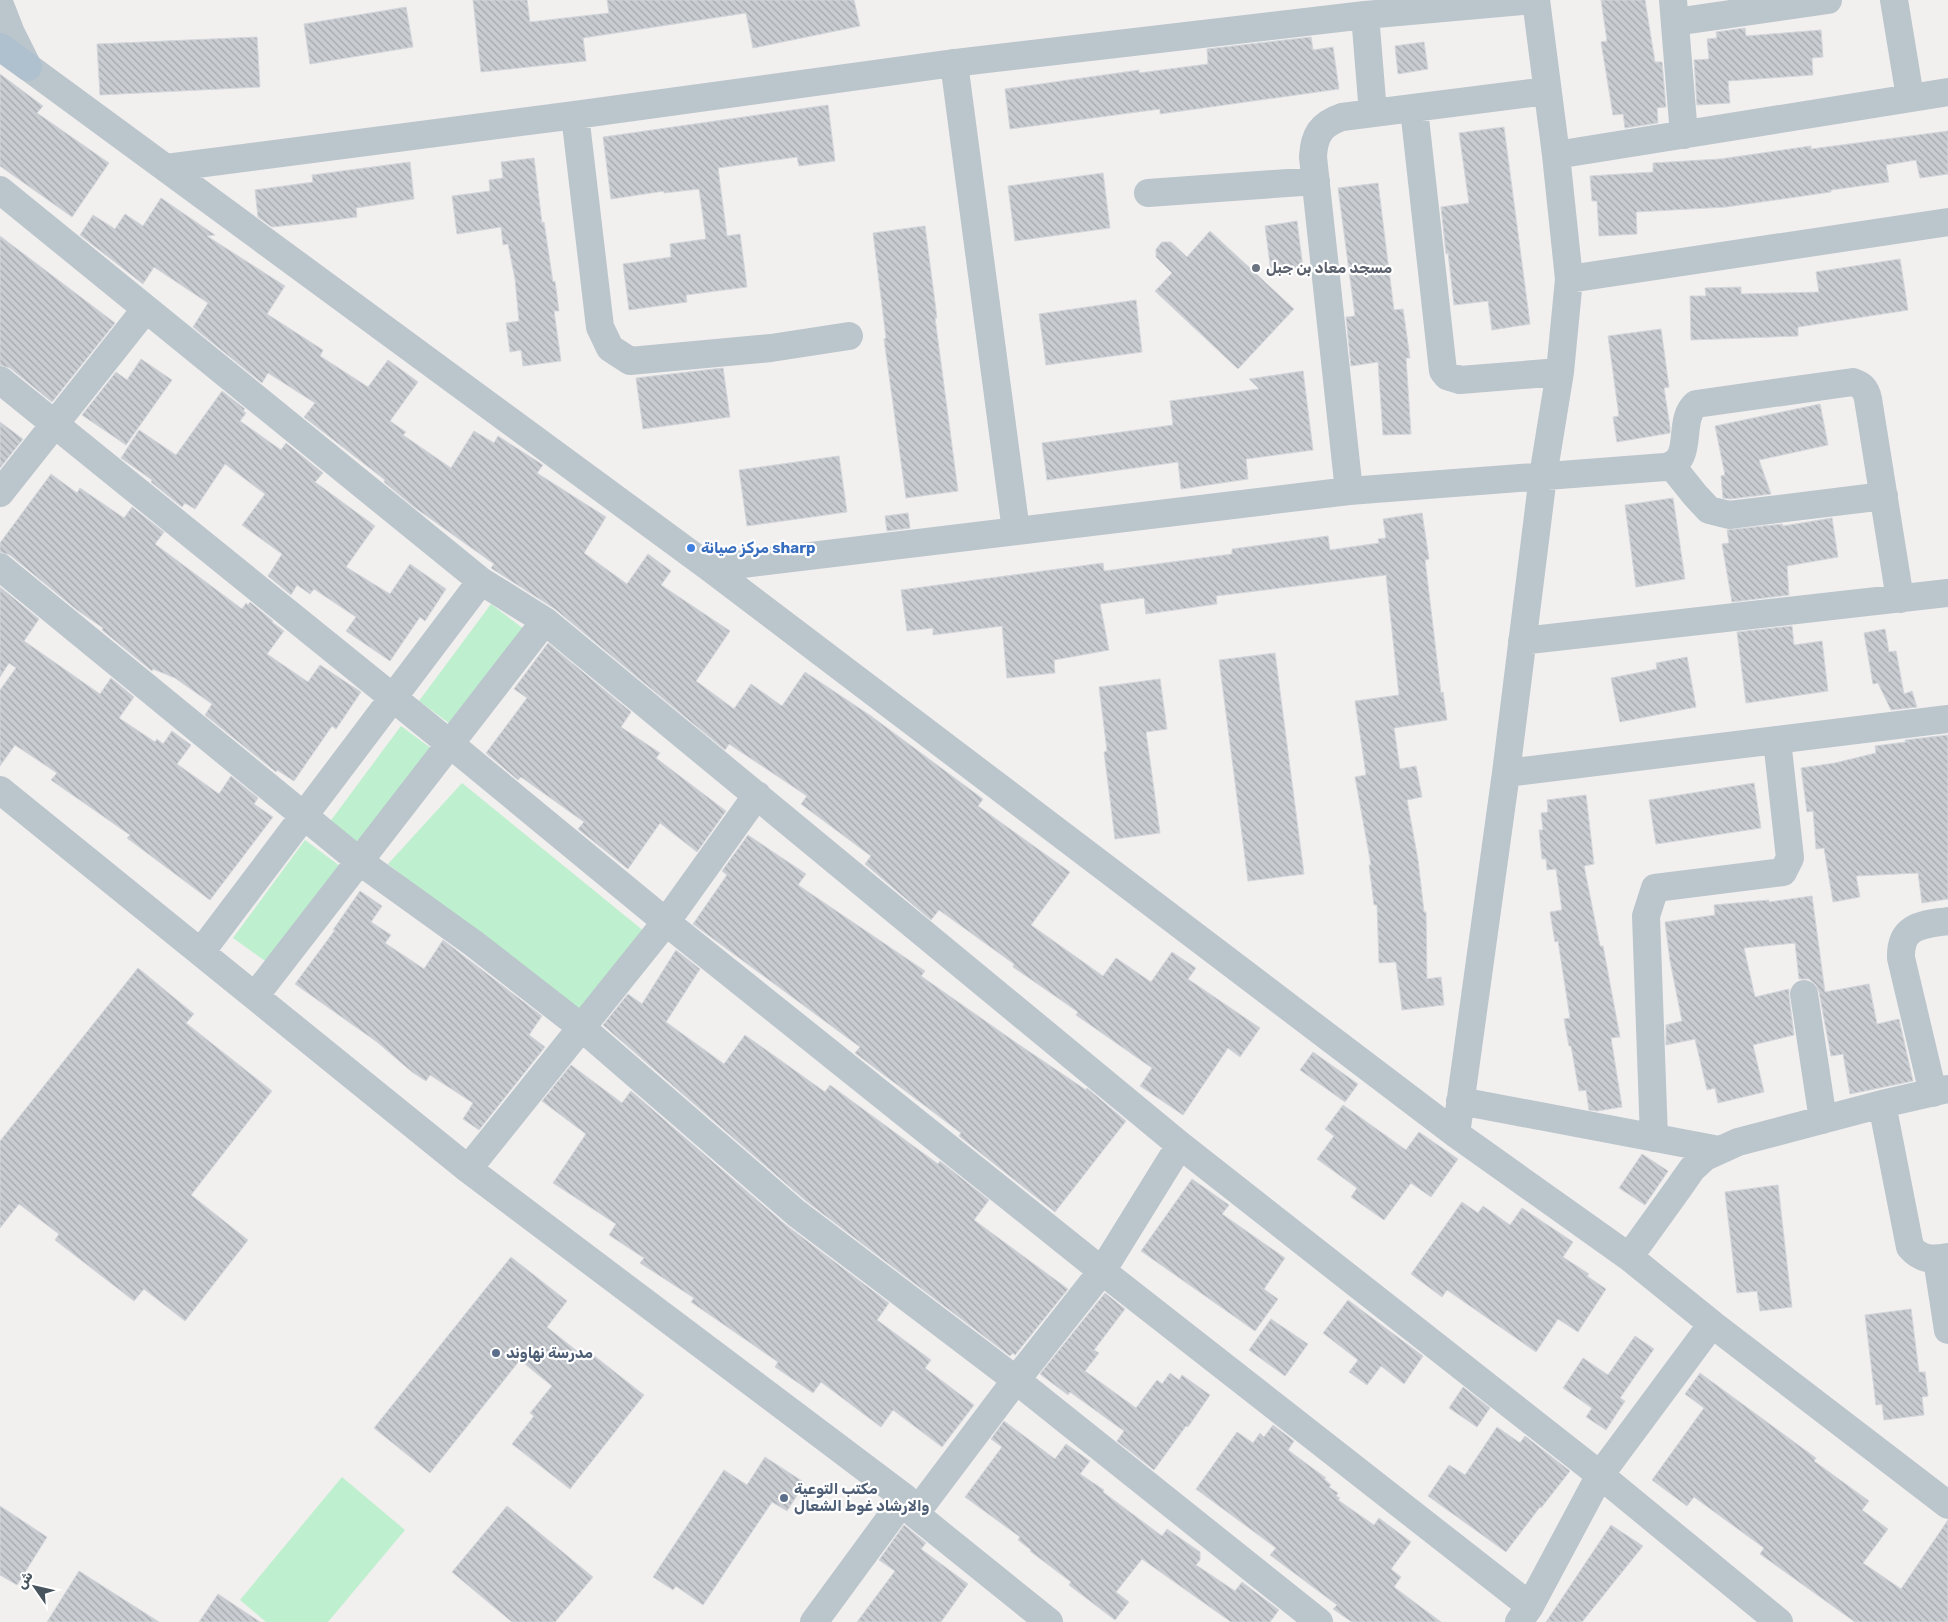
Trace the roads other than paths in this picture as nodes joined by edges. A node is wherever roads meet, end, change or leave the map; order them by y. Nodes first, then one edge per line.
1 (1535, 0) edge
2 (1828, 0) edge
3 (1894, 0) edge
4 (0, 5) edge
5 (1674, 11) edge
6 (1365, 15) junction
7 (0, 47) edge
8 (954, 63) junction
9 (28, 67) junction
10 (1547, 91) junction
11 (1948, 92) edge
12 (1910, 97) junction
13 (1414, 109) junction
14 (1373, 113) junction
15 (575, 116) junction
16 (1684, 135) junction
17 (1556, 155) junction
18 (166, 168) junction
19 (1316, 181) junction
20 (0, 190) edge
21 (1148, 193) dead end
22 (1948, 222) edge
23 (1569, 280) junction
24 (145, 310) junction
25 (850, 336) dead end
26 (1560, 372) junction
27 (0, 380) edge
28 (55, 425) junction
29 (1672, 465) junction
30 (1543, 476) junction
31 (1349, 491) junction
32 (0, 493) edge
33 (1884, 496) junction
34 (1016, 531) junction
35 (0, 567) edge
36 (710, 568) junction
37 (481, 581) junction
38 (1948, 593) edge
39 (1900, 599) junction
40 (545, 621) junction
41 (1522, 641) junction
42 (393, 698) junction
43 (1948, 719) edge
44 (1777, 740) junction
45 (450, 744) junction
46 (1506, 773) junction
47 (0, 790) edge
48 (757, 795) junction
49 (304, 815) junction
50 (359, 861) junction
51 (1948, 921) edge
52 (666, 922) junction
53 (202, 952) junction
54 (1804, 994) dead end
55 (255, 996) junction
56 (581, 1027) junction
57 (1940, 1091) edge
58 (1460, 1101) junction
59 (1882, 1104) junction
60 (1823, 1120) junction
61 (1456, 1134) junction
62 (1654, 1138) junction
63 (1180, 1145) junction
64 (1719, 1150) junction
65 (468, 1169) junction
66 (1629, 1257) junction
67 (1942, 1258) edge
68 (1102, 1271) junction
69 (1712, 1324) junction
70 (1948, 1330) edge
71 (1016, 1380) junction
72 (1600, 1475) junction
73 (1948, 1505) edge
74 (910, 1506) junction
75 (1524, 1614) edge
76 (814, 1622) edge
77 (1049, 1622) edge
78 (1319, 1622) edge
79 (1779, 1622) edge

1 - 6 street
1 - 10 street
2 - 5 street
3 - 12 street
4 - 9 street
5 - 16 street
6 - 8 street
6 - 14 street
7 - 9 main road
8 - 15 street
8 - 34 street
9 - 18 street
10 - 13 street
10 - 17 street
11 - 12 street
12 - 16 street
13 - 14 street
13 - 26 street
14 - 19 street
15 - 18 street
15 - 25 street
16 - 17 street
17 - 23 street
18 - 36 street
19 - 21 street
19 - 31 street
20 - 24 street
22 - 23 street
23 - 26 street
24 - 28 street
24 - 37 street
26 - 30 street
27 - 28 street
28 - 32 street
28 - 42 street
29 - 30 street
29 - 33 street
29 - 33 street
30 - 31 street
30 - 41 street
31 - 34 street
33 - 39 street
34 - 36 street
35 - 49 street
36 - 61 street
37 - 40 street
37 - 42 street
38 - 39 street
39 - 41 street
40 - 45 street
40 - 48 street
41 - 46 street
42 - 45 street
42 - 49 street
43 - 44 street
44 - 46 street
44 - 62 street
45 - 50 street
45 - 52 street
46 - 58 street
47 - 53 street
48 - 52 street
48 - 63 street
49 - 50 street
49 - 53 street
50 - 55 street
50 - 56 street
51 - 57 street
52 - 56 street
52 - 68 street
53 - 55 street
54 - 60 street
55 - 65 street
56 - 65 street
56 - 71 street
57 - 59 street
58 - 61 street
58 - 62 street
59 - 60 street
59 - 67 street
60 - 64 street
61 - 66 street
62 - 64 street
63 - 68 street
63 - 72 street
64 - 66 street
65 - 74 street
66 - 69 street
67 - 70 street
68 - 71 street
68 - 75 street
69 - 72 street
69 - 73 street
71 - 74 street
71 - 78 street
72 - 75 street
72 - 79 street
74 - 76 street
74 - 77 street

